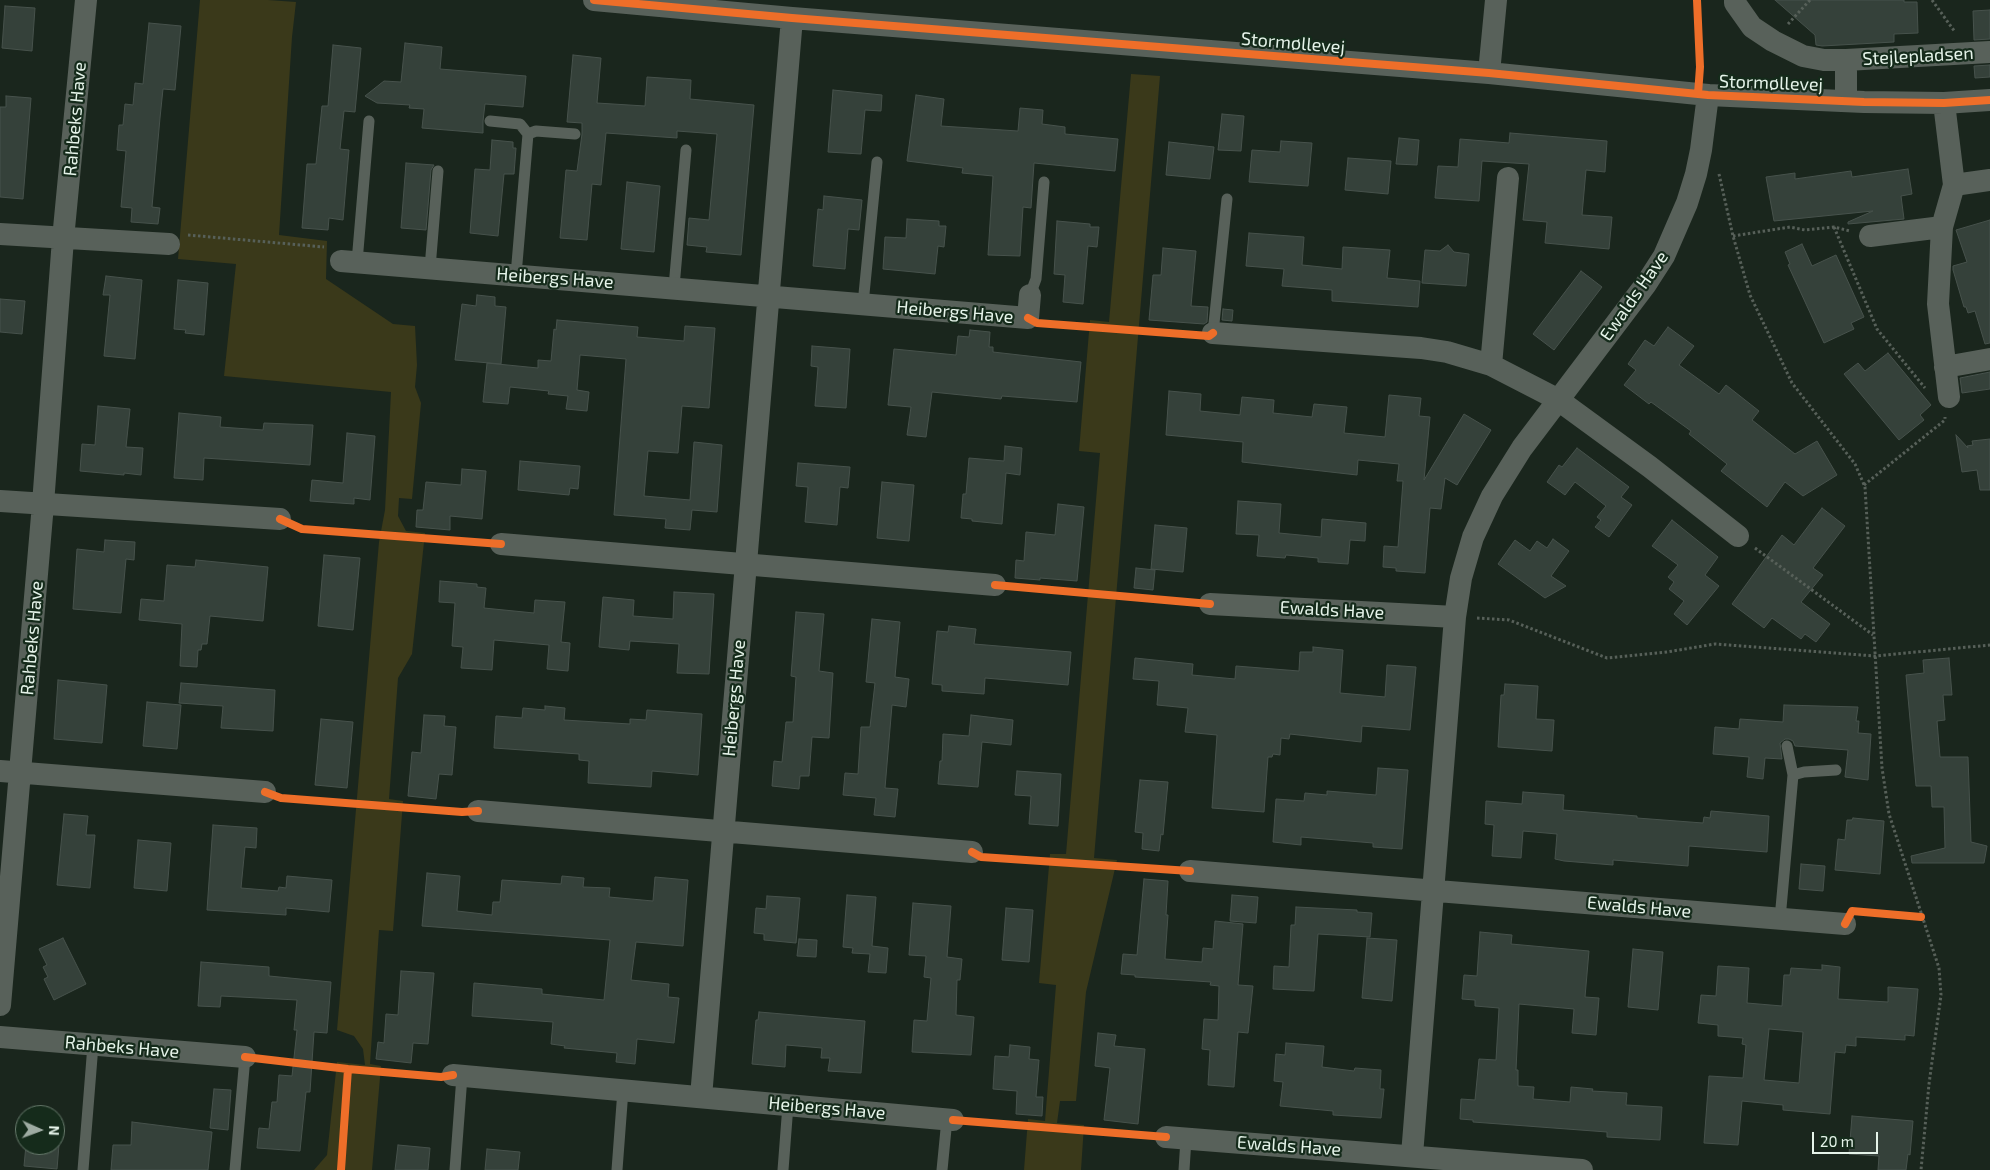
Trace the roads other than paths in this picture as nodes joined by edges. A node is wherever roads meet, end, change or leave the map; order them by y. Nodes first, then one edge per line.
1 (86, 0) edge
2 (594, 0) edge
3 (1496, 0) edge
4 (1735, 0) edge
5 (792, 18) junction
6 (1980, 53) edge
7 (1846, 60) junction
8 (1490, 73) junction
9 (1708, 95) junction
10 (1990, 100) edge
11 (1846, 101) junction
12 (1944, 103) junction
13 (369, 121) dead end
14 (490, 121) dead end
15 (528, 134) junction
16 (575, 134) dead end
17 (686, 150) dead end
18 (877, 162) dead end
19 (438, 171) dead end
20 (1508, 178) dead end
21 (1990, 180) edge
22 (1044, 182) dead end
23 (1954, 185) junction
24 (1227, 199) dead end
25 (1942, 227) junction
26 (0, 234) edge
27 (1870, 236) road end
28 (63, 239) junction
29 (169, 244) road end
30 (349, 262) joint
31 (430, 268) junction
32 (516, 275) junction
33 (674, 287) junction
34 (1030, 295) joint
35 (769, 296) junction
36 (863, 304) junction
37 (1213, 332) joint
38 (1990, 359) edge
39 (1491, 365) junction
40 (1945, 367) junction
41 (1949, 397) road end
42 (1557, 399) junction
43 (0, 501) edge
44 (43, 504) junction
45 (280, 519) dead end
46 (1738, 536) road end
47 (501, 544) dead end
48 (745, 564) junction
49 (995, 585) dead end
50 (1210, 604) dead end
51 (1455, 617) junction
52 (1787, 746) dead end
53 (1836, 770) dead end
54 (10, 772) edge
55 (1793, 775) junction
56 (265, 792) dead end
57 (478, 811) dead end
58 (723, 831) junction
59 (972, 852) dead end
60 (1190, 871) dead end
61 (1433, 890) junction
62 (1780, 919) junction
63 (1845, 924) dead end
64 (0, 1005) edge
65 (0, 1038) edge
66 (93, 1045) junction
67 (245, 1057) joint
68 (457, 1075) joint
69 (624, 1090) junction
70 (701, 1097) junction
71 (788, 1105) junction
72 (950, 1119) joint
73 (1176, 1138) joint
74 (1412, 1155) junction
75 (83, 1170) edge
76 (235, 1170) edge
77 (455, 1170) edge
78 (617, 1170) edge
79 (783, 1170) edge
80 (942, 1170) edge
81 (1184, 1170) edge
82 (1582, 1170) edge

1 - 28 street, Rahbeks Have
2 - 5 street, Stormøllevej
3 - 8 street
4 - 7 street, Stejlepladsen
5 - 8 street, Stormøllevej
5 - 35 street, Heibergs Have
6 - 7 street, Stejlepladsen
7 - 11 street, Stejlepladsen
8 - 9 street, Stormøllevej
9 - 11 street, Stormøllevej
9 - 42 street, Ewalds Have
10 - 12 street, Stormøllevej
11 - 12 street, Stormøllevej
12 - 23 street
13 - 30 lane
14 - 15 lane
15 - 16 lane
15 - 32 lane
17 - 33 lane
18 - 36 lane
19 - 31 lane
20 - 39 street
21 - 23 street
22 - 34 lane
23 - 25 street
24 - 37 lane
25 - 27 street
25 - 40 street
26 - 28 street
28 - 29 street
28 - 44 street, Rahbeks Have
30 - 31 street, Heibergs Have
31 - 32 street, Heibergs Have
32 - 33 street, Heibergs Have
33 - 35 street, Heibergs Have
34 - 36 street, Heibergs Have
35 - 36 street, Heibergs Have
35 - 48 street, Heibergs Have
37 - 39 street
38 - 40 street
39 - 42 street
40 - 41 street
42 - 46 street
42 - 51 street, Ewalds Have
43 - 44 street
44 - 45 street
44 - 54 street, Rahbeks Have
47 - 48 street
48 - 49 street
48 - 58 street, Heibergs Have
50 - 51 street, Ewalds Have
51 - 61 street, Ewalds Have
52 - 55 lane
53 - 55 lane
54 - 56 street
54 - 64 street, Rahbeks Have
55 - 62 lane
57 - 58 street
58 - 59 street
58 - 70 street, Heibergs Have
60 - 61 street, Ewalds Have
61 - 62 street, Ewalds Have
61 - 74 street, Ewalds Have
62 - 63 street, Ewalds Have
65 - 66 street, Rahbeks Have
66 - 67 street, Rahbeks Have
66 - 75 lane
67 - 76 lane
68 - 69 street, Heibergs Have
68 - 77 lane
69 - 70 street, Heibergs Have
69 - 78 lane
70 - 71 street, Heibergs Have
71 - 72 street, Heibergs Have
71 - 79 lane
72 - 80 lane
73 - 74 street, Ewalds Have
73 - 81 lane
74 - 82 street, Ewalds Have

